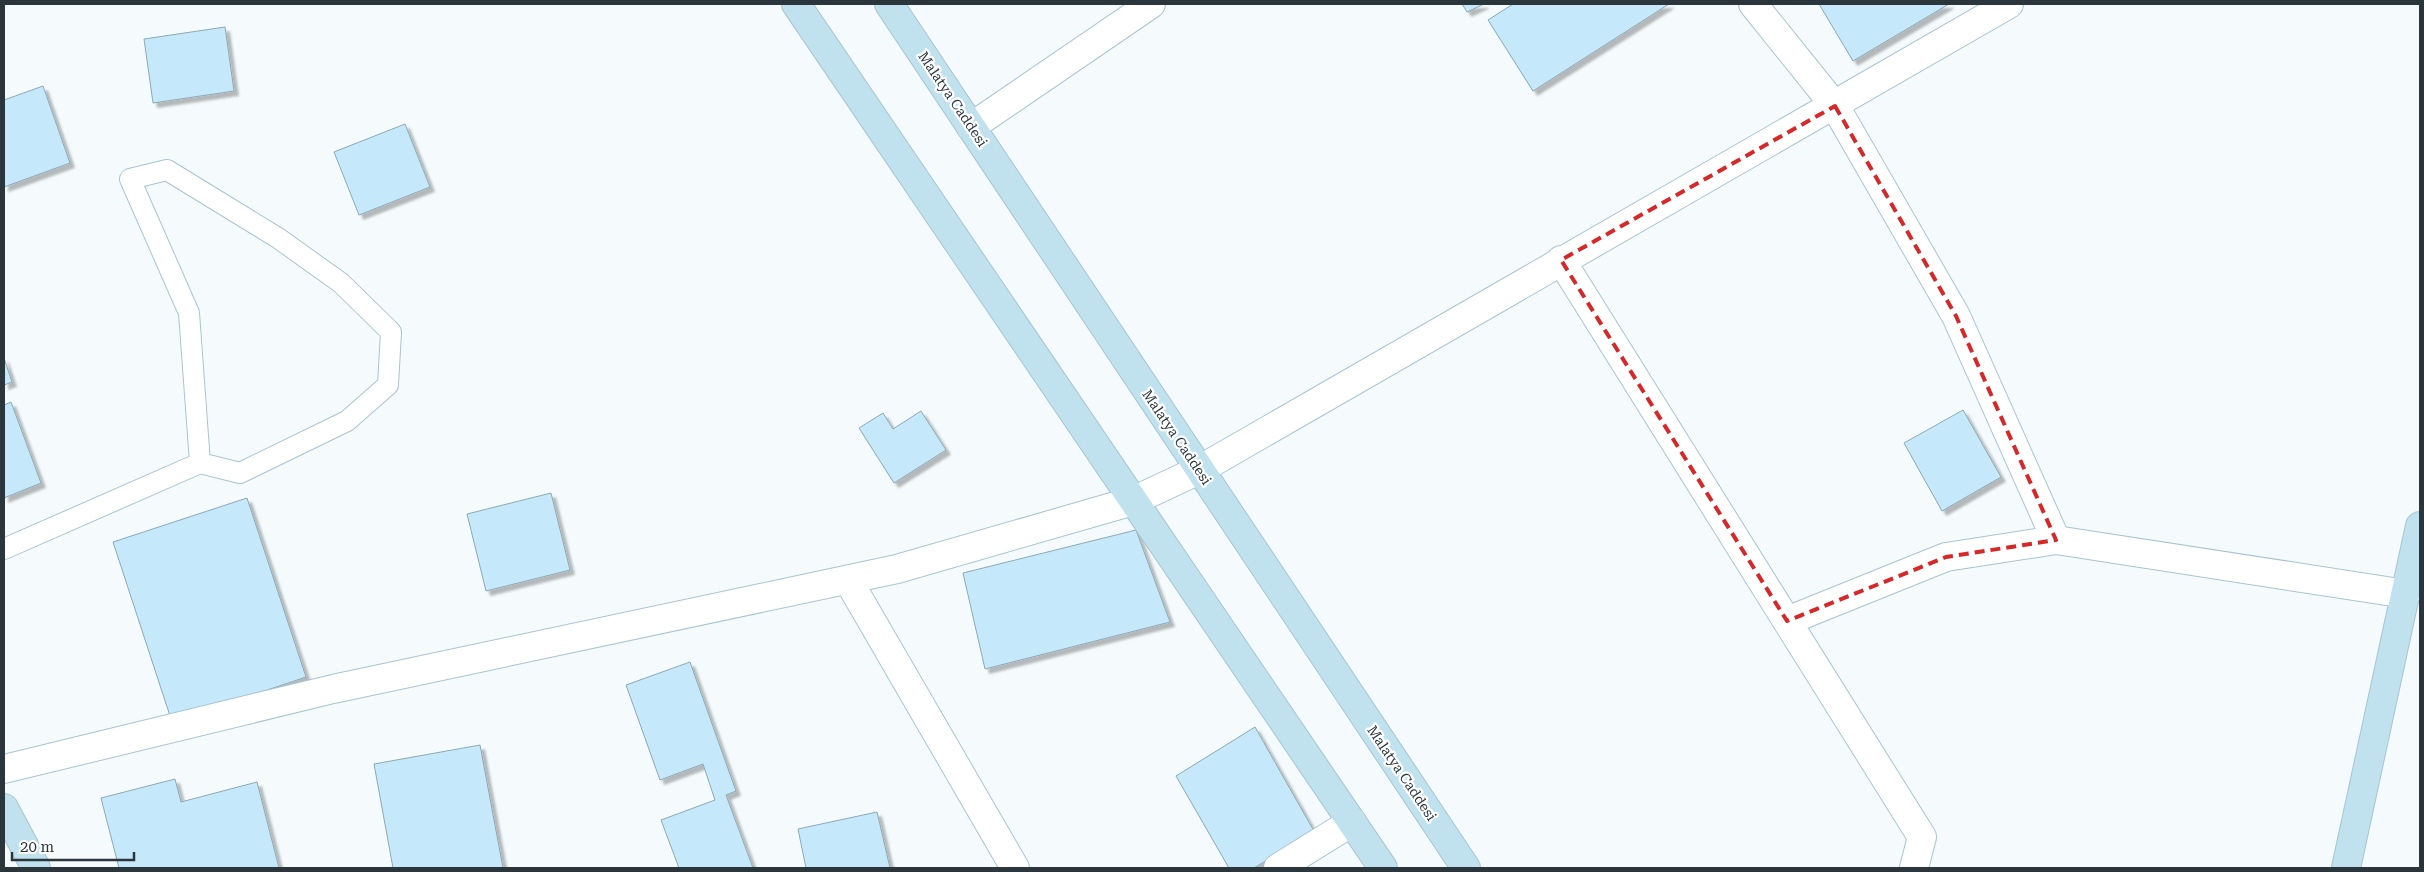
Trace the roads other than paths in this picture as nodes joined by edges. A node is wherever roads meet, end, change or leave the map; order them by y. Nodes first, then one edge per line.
1 (796, 4) edge
2 (889, 4) edge
3 (1151, 4) edge
4 (1753, 4) edge
5 (2009, 4) edge
6 (1835, 106) junction
7 (971, 127) junction
8 (1561, 260) junction
9 (200, 463) junction
10 (1199, 470) junction
11 (1133, 500) junction
12 (2420, 526) edge
13 (2056, 540) junction
14 (4, 549) edge
15 (848, 580) junction
16 (2406, 594) junction
17 (1787, 621) junction
18 (4, 769) edge
19 (4, 808) edge
20 (1352, 822) junction
21 (36, 868) edge
22 (1015, 868) edge
23 (1278, 868) edge
24 (1383, 868) edge
25 (1466, 868) edge
26 (1914, 868) edge
27 (2346, 868) edge

1 - 11 street
2 - 7 street, Malatya Caddesi
3 - 7 street
4 - 6 street
5 - 6 street
6 - 8 street
6 - 13 street
7 - 10 street, Malatya Caddesi
8 - 10 street
8 - 17 street
9 - 9 lane
9 - 14 lane
10 - 11 street
10 - 25 street, Malatya Caddesi
11 - 15 street
11 - 20 street
12 - 16 street
13 - 16 street
13 - 17 street
15 - 18 street
15 - 22 street
16 - 27 street
17 - 26 street
19 - 21 street
20 - 23 street
20 - 24 street

